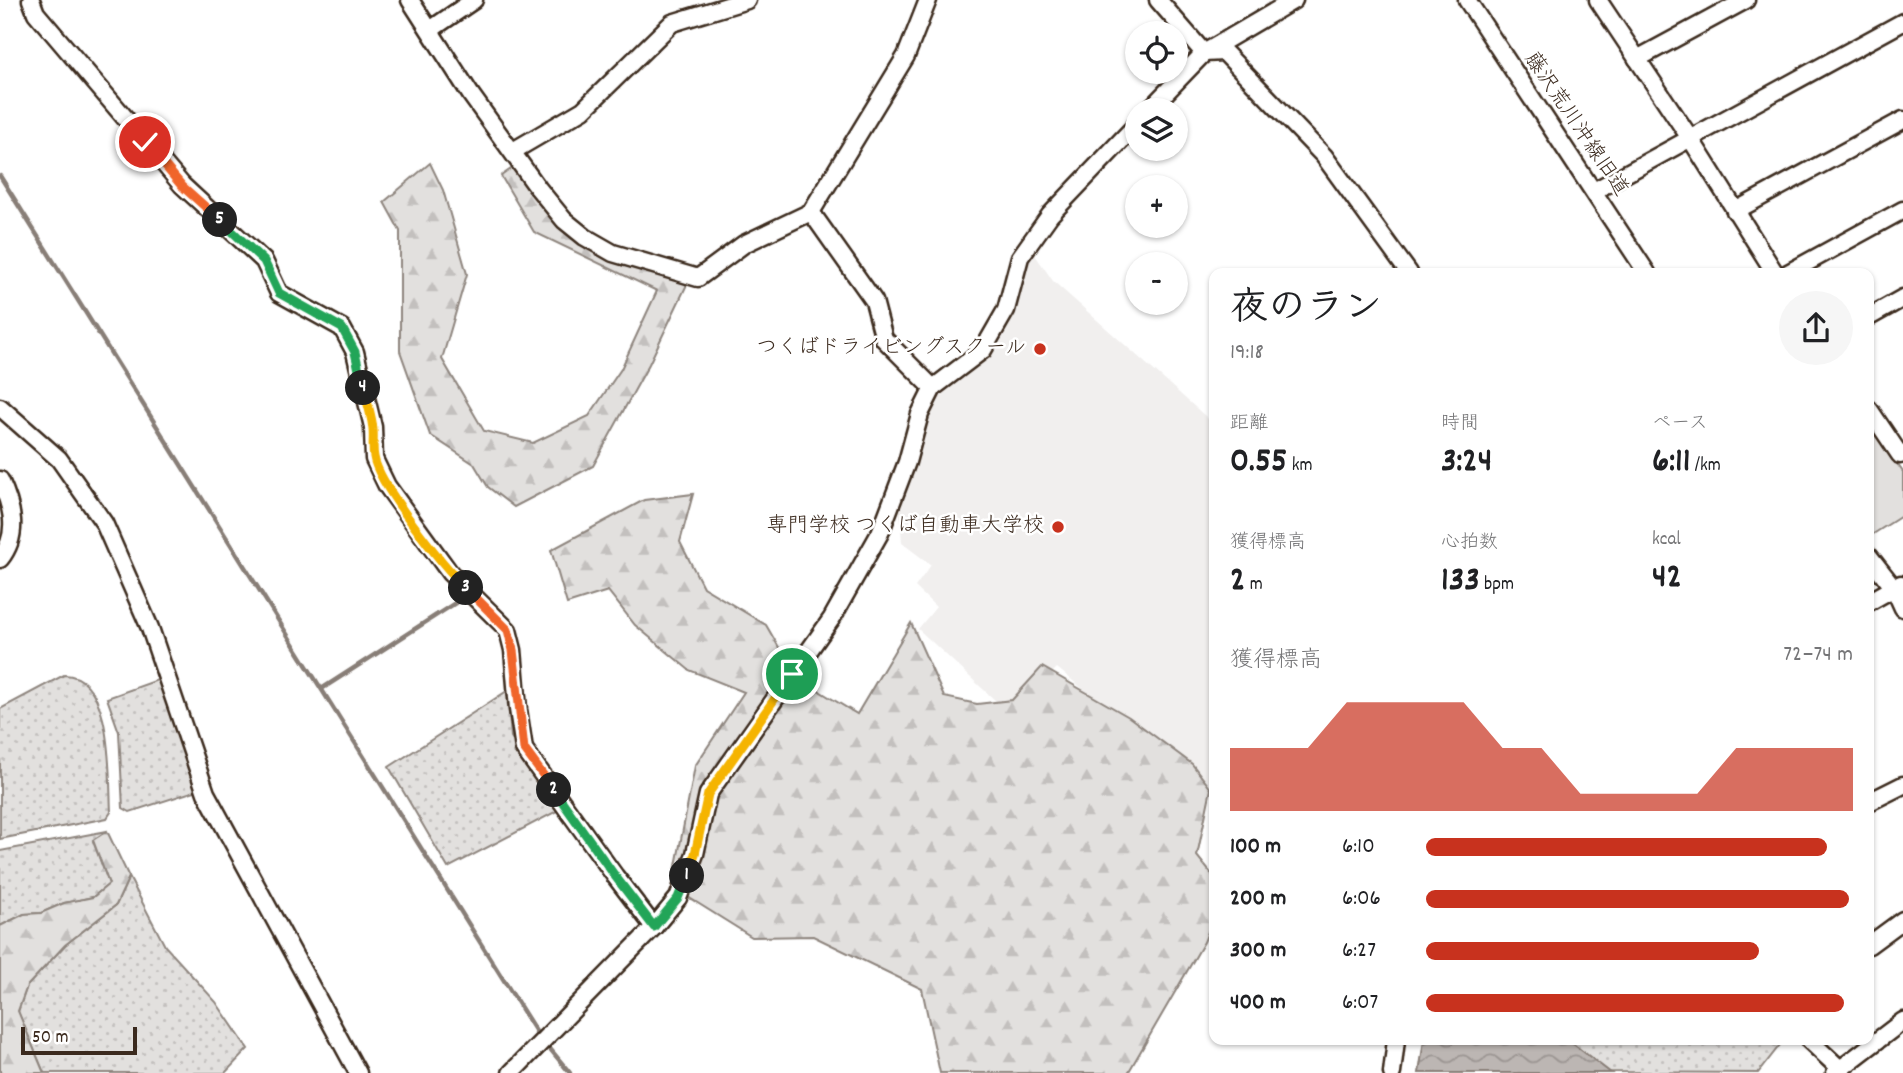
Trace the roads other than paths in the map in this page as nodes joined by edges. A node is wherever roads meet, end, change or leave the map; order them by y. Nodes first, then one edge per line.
1 (31, 0) edge
2 (410, 0) edge
3 (474, 0) edge
4 (747, 0) edge
5 (928, 0) edge
6 (1158, 0) edge
7 (1294, 0) edge
8 (1467, 0) edge
9 (1598, 0) edge
10 (1746, 0) edge
11 (1903, 22) edge
12 (430, 30) junction
13 (1205, 52) junction
14 (1637, 59) junction
15 (1161, 98) edge
16 (1903, 120) edge
17 (1125, 136) edge
18 (1690, 138) junction
19 (513, 150) junction
20 (1594, 191) junction
21 (1903, 209) edge
22 (1735, 211) junction
23 (811, 212) junction
24 (1405, 268) edge
25 (1644, 268) edge
26 (1772, 268) edge
27 (1797, 268) edge
28 (1903, 298) edge
29 (1874, 314) edge
30 (933, 388) junction
31 (0, 407) edge
32 (1874, 416) edge
33 (1903, 453) edge
34 (0, 480) edge
35 (0, 559) edge
36 (1874, 561) edge
37 (1899, 585) edge
38 (1874, 599) edge
39 (1903, 608) edge
40 (1903, 786) edge
41 (1874, 800) edge
42 (1903, 920) edge
43 (654, 927) junction
44 (1874, 941) edge
45 (1903, 1021) edge
46 (1874, 1043) edge
47 (1395, 1045) edge
48 (1814, 1045) edge
49 (1871, 1045) edge
50 (1837, 1070) edge
51 (358, 1073) edge
52 (511, 1073) edge
53 (1392, 1073) edge

1 - 43 street
2 - 12 street
3 - 12 street
4 - 19 street
5 - 23 street
6 - 13 street
7 - 13 street
8 - 20 street, 藤沢荒川沖線旧道
9 - 14 street
10 - 14 street
11 - 18 street
12 - 19 street
13 - 15 street
13 - 24 street
14 - 18 street
16 - 22 street
17 - 30 street
18 - 20 street
18 - 22 street
19 - 23 street
20 - 25 street, 藤沢荒川沖線旧道
21 - 27 street
22 - 26 street
23 - 30 street
28 - 29 street
30 - 43 street
31 - 51 street
32 - 33 street
34 - 35 street
36 - 37 street
37 - 38 street
37 - 39 street
40 - 41 street
42 - 44 street
43 - 52 street
45 - 46 street
47 - 53 street
48 - 50 street
49 - 50 street

